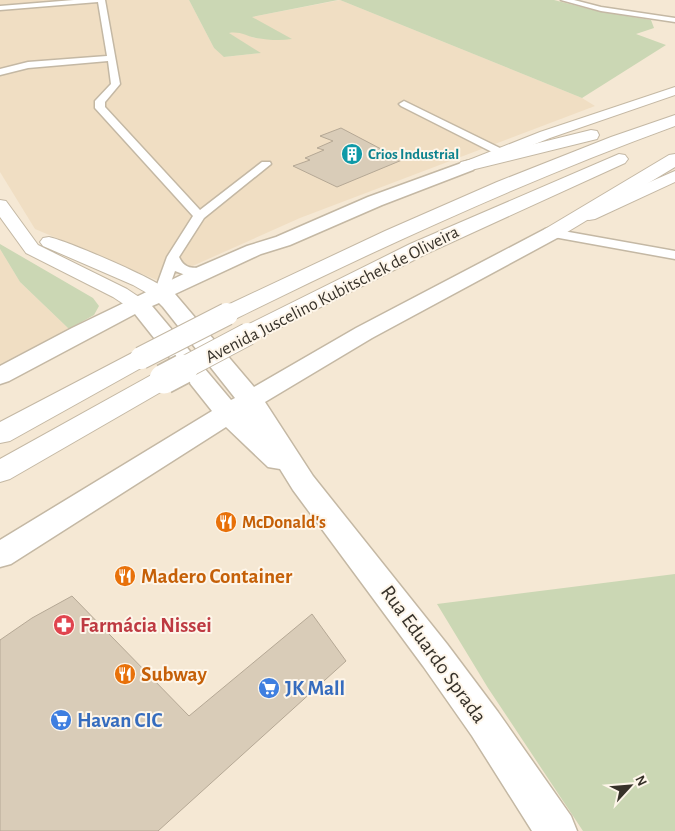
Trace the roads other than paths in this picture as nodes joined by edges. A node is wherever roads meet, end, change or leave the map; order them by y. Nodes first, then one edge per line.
1 (101, 0) edge
2 (565, 0) edge
3 (0, 8) edge
4 (675, 20) edge
5 (112, 58) junction
6 (0, 72) edge
7 (675, 91) edge
8 (404, 104) dead end
9 (101, 112) joint
10 (675, 114) edge
11 (675, 120) edge
12 (675, 136) edge
13 (500, 152) junction
14 (675, 159) edge
15 (266, 164) dead end
16 (467, 166) junction
17 (675, 176) edge
18 (0, 204) edge
19 (199, 216) junction
20 (19, 232) junction
21 (552, 232) junction
22 (283, 241) junction
23 (675, 255) edge
24 (173, 257) junction
25 (203, 272) junction
26 (166, 298) junction
27 (143, 309) junction
28 (0, 378) edge
29 (251, 400) junction
30 (228, 414) junction
31 (0, 434) edge
32 (178, 443) junction
33 (260, 443) junction
34 (0, 472) edge
35 (303, 483) junction
36 (0, 555) edge
37 (556, 831) edge

1 - 3 street
1 - 5 street
2 - 4 street
5 - 6 street
5 - 9 street
7 - 13 main road
8 - 13 street
9 - 19 street
10 - 16 highway
11 - 31 highway, Avenida Juscelino Kubitschek de Oliveira, bridge
12 - 34 highway, Avenida Juscelino Kubitschek de Oliveira, bridge
13 - 16 main road
14 - 21 highway
15 - 19 street
16 - 22 main road
17 - 21 main road
18 - 20 main road, Rua Eduardo Sprada
19 - 24 street
20 - 26 main road, Rua Eduardo Sprada
20 - 27 main road, Rua Eduardo Sprada
21 - 23 street
21 - 29 main road
22 - 25 main road
22 - 26 main road
24 - 25 street
24 - 26 street
25 - 26 main road
26 - 27 main road
26 - 29 main road, Rua Eduardo Sprada
27 - 28 main road
27 - 30 main road, Rua Eduardo Sprada
29 - 30 main road
29 - 35 main road, Rua Eduardo Sprada
30 - 32 main road
30 - 33 main road, Rua Eduardo Sprada
32 - 33 main road
32 - 36 main road
33 - 35 main road, Rua Eduardo Sprada
35 - 37 main road, Rua Eduardo Sprada

